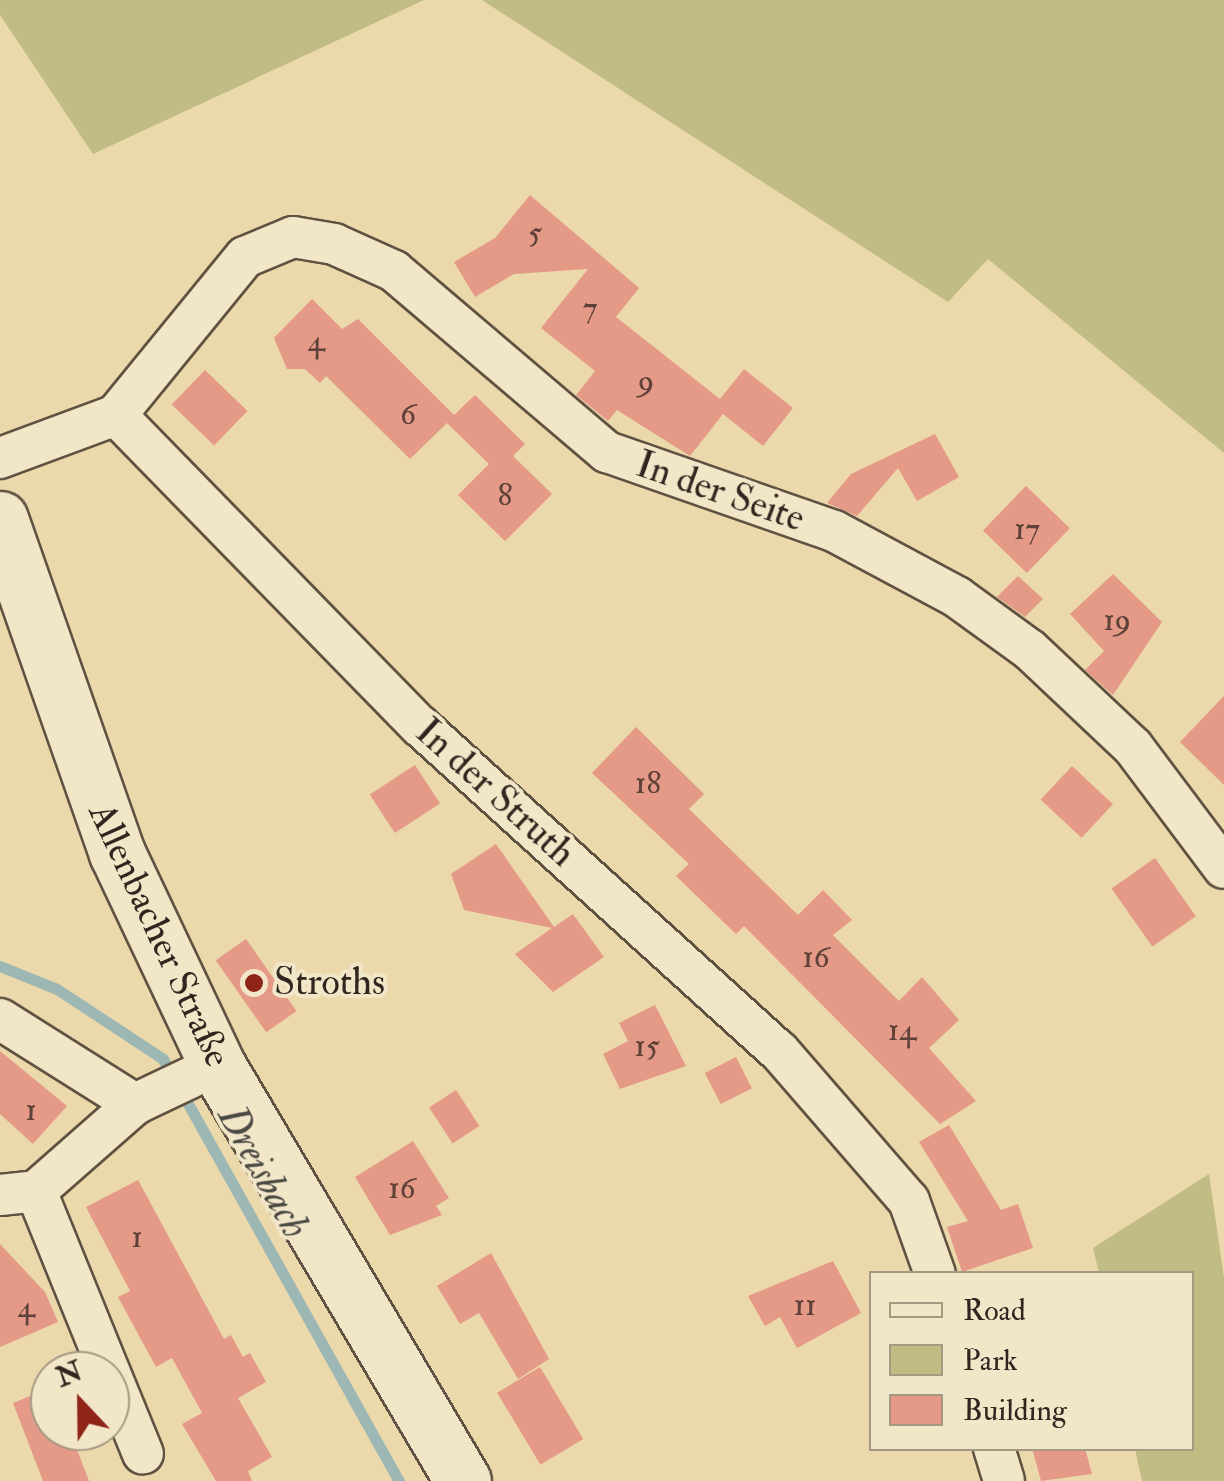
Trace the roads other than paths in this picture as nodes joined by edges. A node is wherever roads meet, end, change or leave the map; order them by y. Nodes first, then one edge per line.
1 (116, 415) junction
2 (0, 458) edge
3 (0, 519) edge
4 (1224, 868) edge
5 (0, 1018) edge
6 (176, 1085) junction
7 (18, 1194) edge
8 (933, 1271) edge
9 (99, 1351) edge
10 (130, 1422) edge
11 (995, 1451) edge
12 (143, 1454) dead end
13 (464, 1481) edge
14 (1004, 1481) edge

1 - 2 street
1 - 4 street, In der Seite
1 - 8 street, In der Struth
3 - 6 main road, Allenbacher Straße
5 - 6 street
6 - 7 street
6 - 13 main road, Allenbacher Straße
7 - 9 street
10 - 12 street
11 - 14 street

